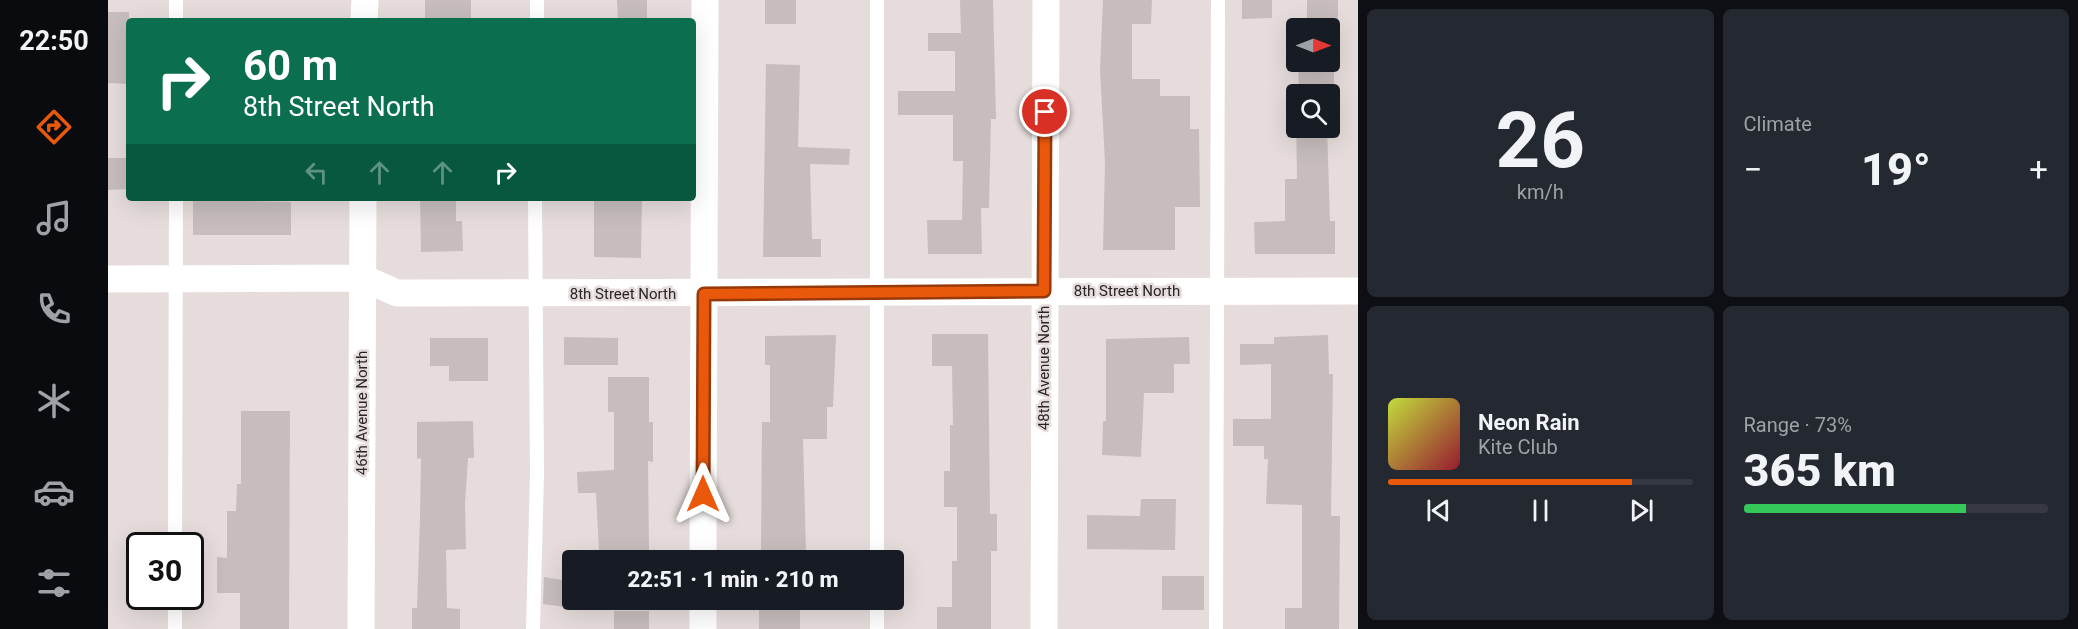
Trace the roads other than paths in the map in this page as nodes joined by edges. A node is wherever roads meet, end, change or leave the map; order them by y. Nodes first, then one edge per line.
1 (176, 0) edge
2 (365, 0) edge
3 (537, 0) edge
4 (705, 0) edge
5 (877, 0) edge
6 (1046, 0) edge
7 (1218, 0) edge
8 (176, 18) edge
9 (364, 18) edge
10 (537, 18) edge
11 (176, 201) edge
12 (363, 201) edge
13 (535, 201) edge
14 (363, 278) junction
15 (108, 279) edge
16 (175, 279) junction
17 (1044, 291) junction
18 (1217, 291) junction
19 (1358, 291) edge
20 (534, 294) junction
21 (704, 294) junction
22 (877, 294) junction
23 (175, 532) edge
24 (703, 550) edge
25 (877, 550) edge
26 (175, 610) edge
27 (703, 610) edge
28 (877, 610) edge
29 (175, 629) edge
30 (361, 629) edge
31 (533, 629) edge
32 (703, 629) edge
33 (877, 629) edge
34 (1044, 629) edge
35 (1216, 629) edge

1 - 8 lane
2 - 9 street
3 - 10 lane
4 - 21 street
5 - 22 lane
6 - 17 street, 48th Avenue North
7 - 18 lane
11 - 16 lane
12 - 14 street, 46th Avenue North
13 - 20 lane
14 - 16 street, 8th Street North
14 - 20 street, 8th Street North
14 - 30 street, 46th Avenue North
15 - 16 street, 8th Street North
16 - 23 lane
17 - 18 street, 8th Street North
17 - 22 street, 8th Street North
17 - 34 street, 48th Avenue North
18 - 19 street, 8th Street North
18 - 35 lane
20 - 21 street, 8th Street North
20 - 31 lane
21 - 22 street, 8th Street North
21 - 24 street
22 - 25 lane
26 - 29 lane
27 - 32 street
28 - 33 lane

